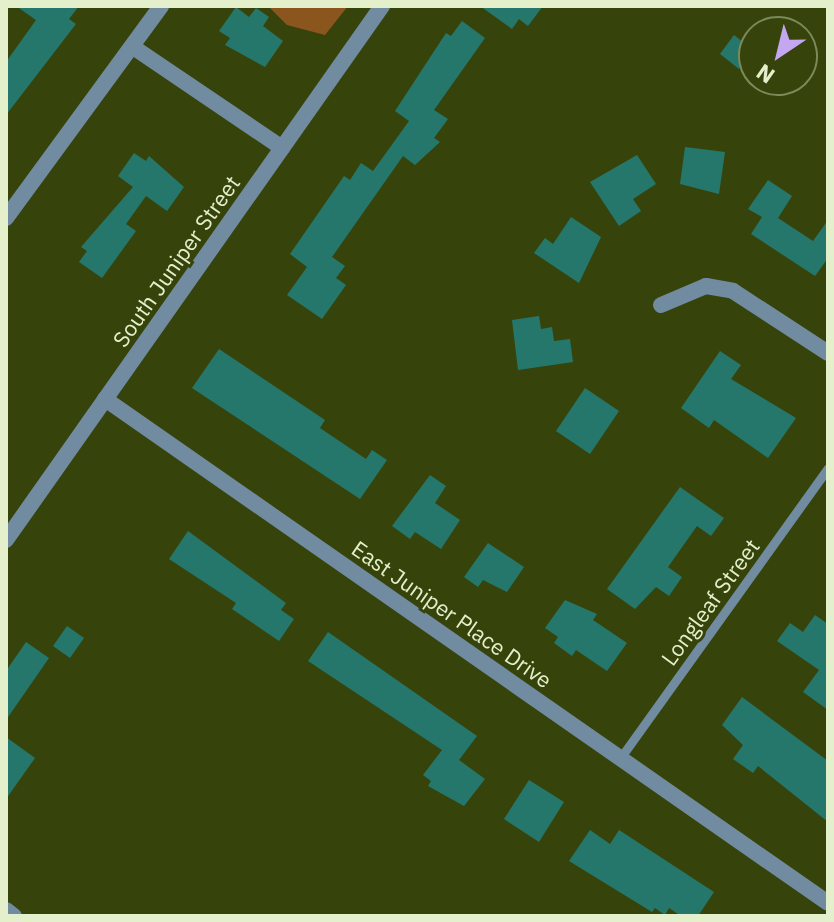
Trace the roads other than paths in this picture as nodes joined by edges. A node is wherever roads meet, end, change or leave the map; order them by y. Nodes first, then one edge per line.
1 (161, 6) edge
2 (382, 6) edge
3 (133, 47) junction
4 (282, 148) junction
5 (6, 218) edge
6 (661, 305) dead end
7 (828, 353) edge
8 (105, 399) junction
9 (828, 468) edge
10 (6, 540) edge
11 (621, 757) junction
12 (828, 903) edge
13 (6, 910) edge
14 (14, 916) edge

1 - 3 street
2 - 4 street, South Juniper Street
3 - 4 street
3 - 5 street
4 - 8 street, South Juniper Street
6 - 7 street
8 - 10 street, South Juniper Street
8 - 11 street, East Juniper Place Drive
9 - 11 lane, Longleaf Street
11 - 12 street, East Juniper Place Drive
13 - 14 street

